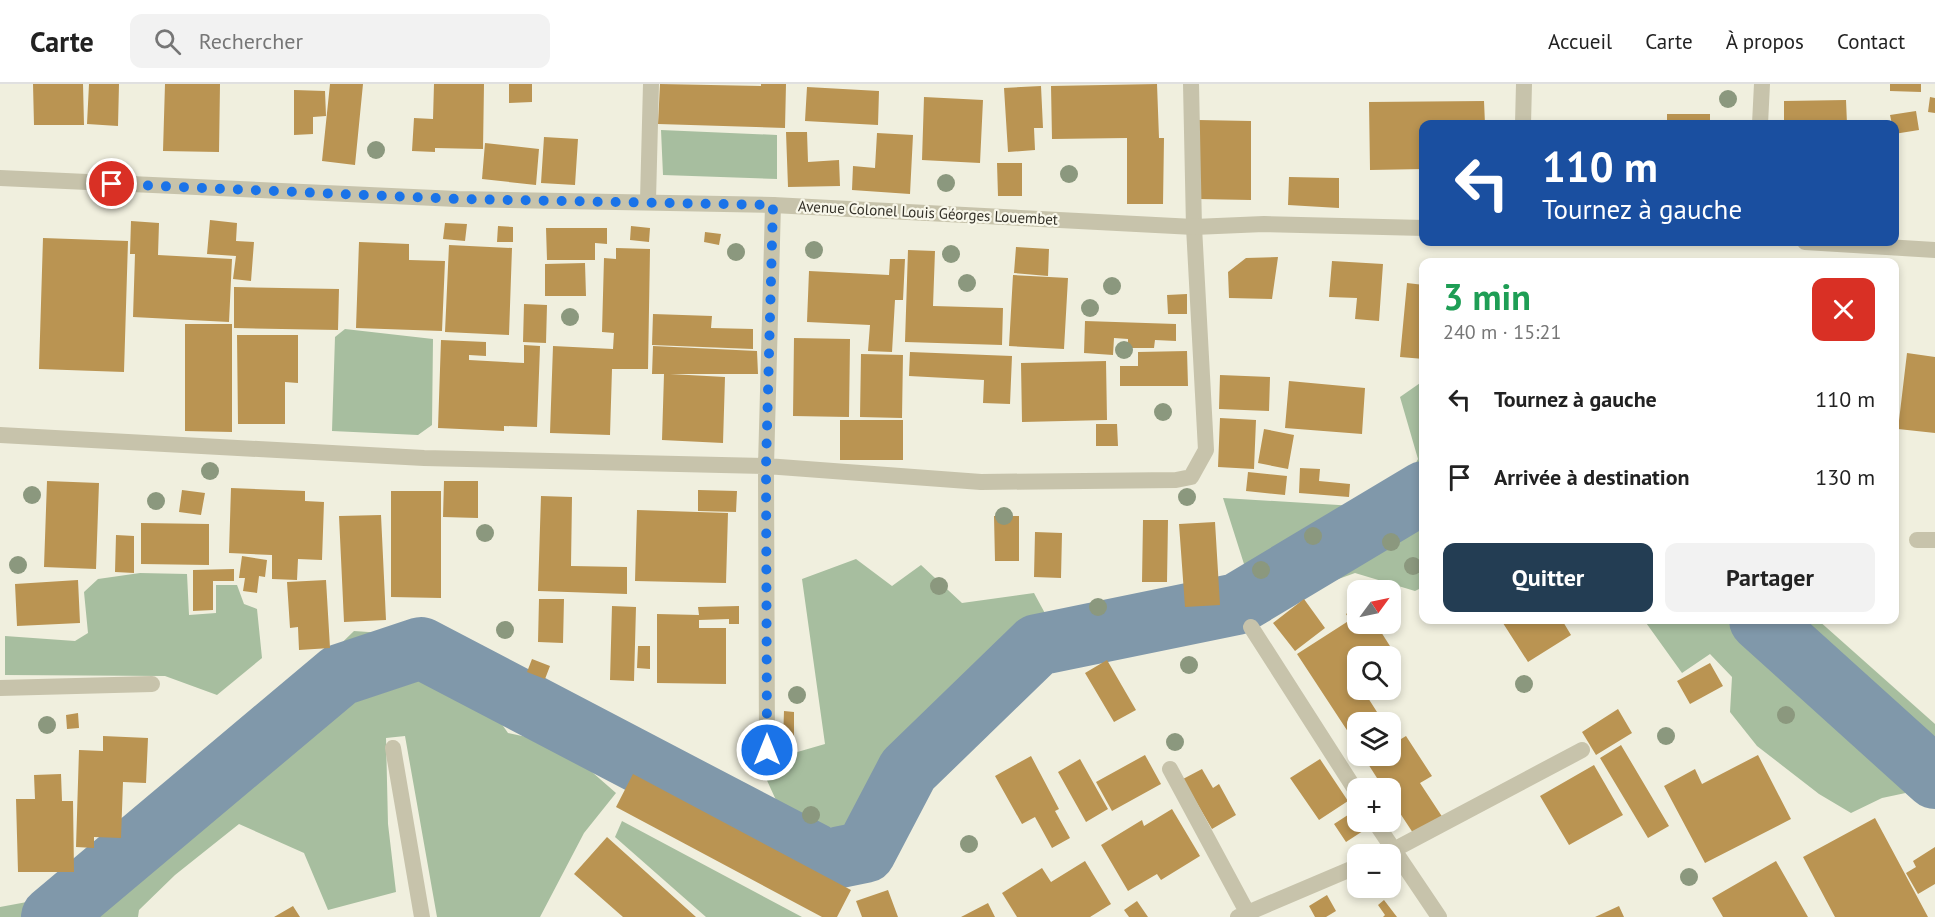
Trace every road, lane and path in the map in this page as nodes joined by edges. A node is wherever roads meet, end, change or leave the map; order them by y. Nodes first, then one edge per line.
1 (651, 84) edge
2 (1191, 84) edge
3 (1524, 84) edge
4 (1762, 84) edge
5 (1523, 120) edge
6 (1760, 120) edge
7 (0, 178) edge
8 (648, 201) junction
9 (773, 205) junction
10 (1194, 226) junction
11 (1419, 228) edge
12 (1870, 246) edge
13 (1935, 250) edge
14 (0, 435) edge
15 (766, 466) junction
16 (1917, 540) dead end
17 (1935, 540) edge
18 (1251, 627) dead end
19 (152, 684) dead end
20 (0, 688) edge
21 (393, 748) dead end
22 (767, 750) dead end
23 (1582, 750) dead end
24 (1170, 769) dead end
25 (1348, 778) edge
26 (1401, 847) edge
27 (1401, 868) edge
28 (1347, 871) edge
29 (1242, 915) edge
30 (422, 917) edge
31 (1439, 917) edge

1 - 8 street
2 - 10 street
3 - 5 street
4 - 6 street
7 - 8 street, Avenue Colonel Louis Géorges Louembet
8 - 9 street, Avenue Colonel Louis Géorges Louembet
9 - 10 street, Avenue Colonel Louis Géorges Louembet
9 - 15 street
10 - 11 street, Avenue Colonel Louis Géorges Louembet
10 - 15 street
12 - 13 street
14 - 15 street
15 - 22 street
16 - 17 street
18 - 25 street
19 - 20 street
21 - 30 street
23 - 26 street
24 - 29 street
27 - 31 street
28 - 29 street

